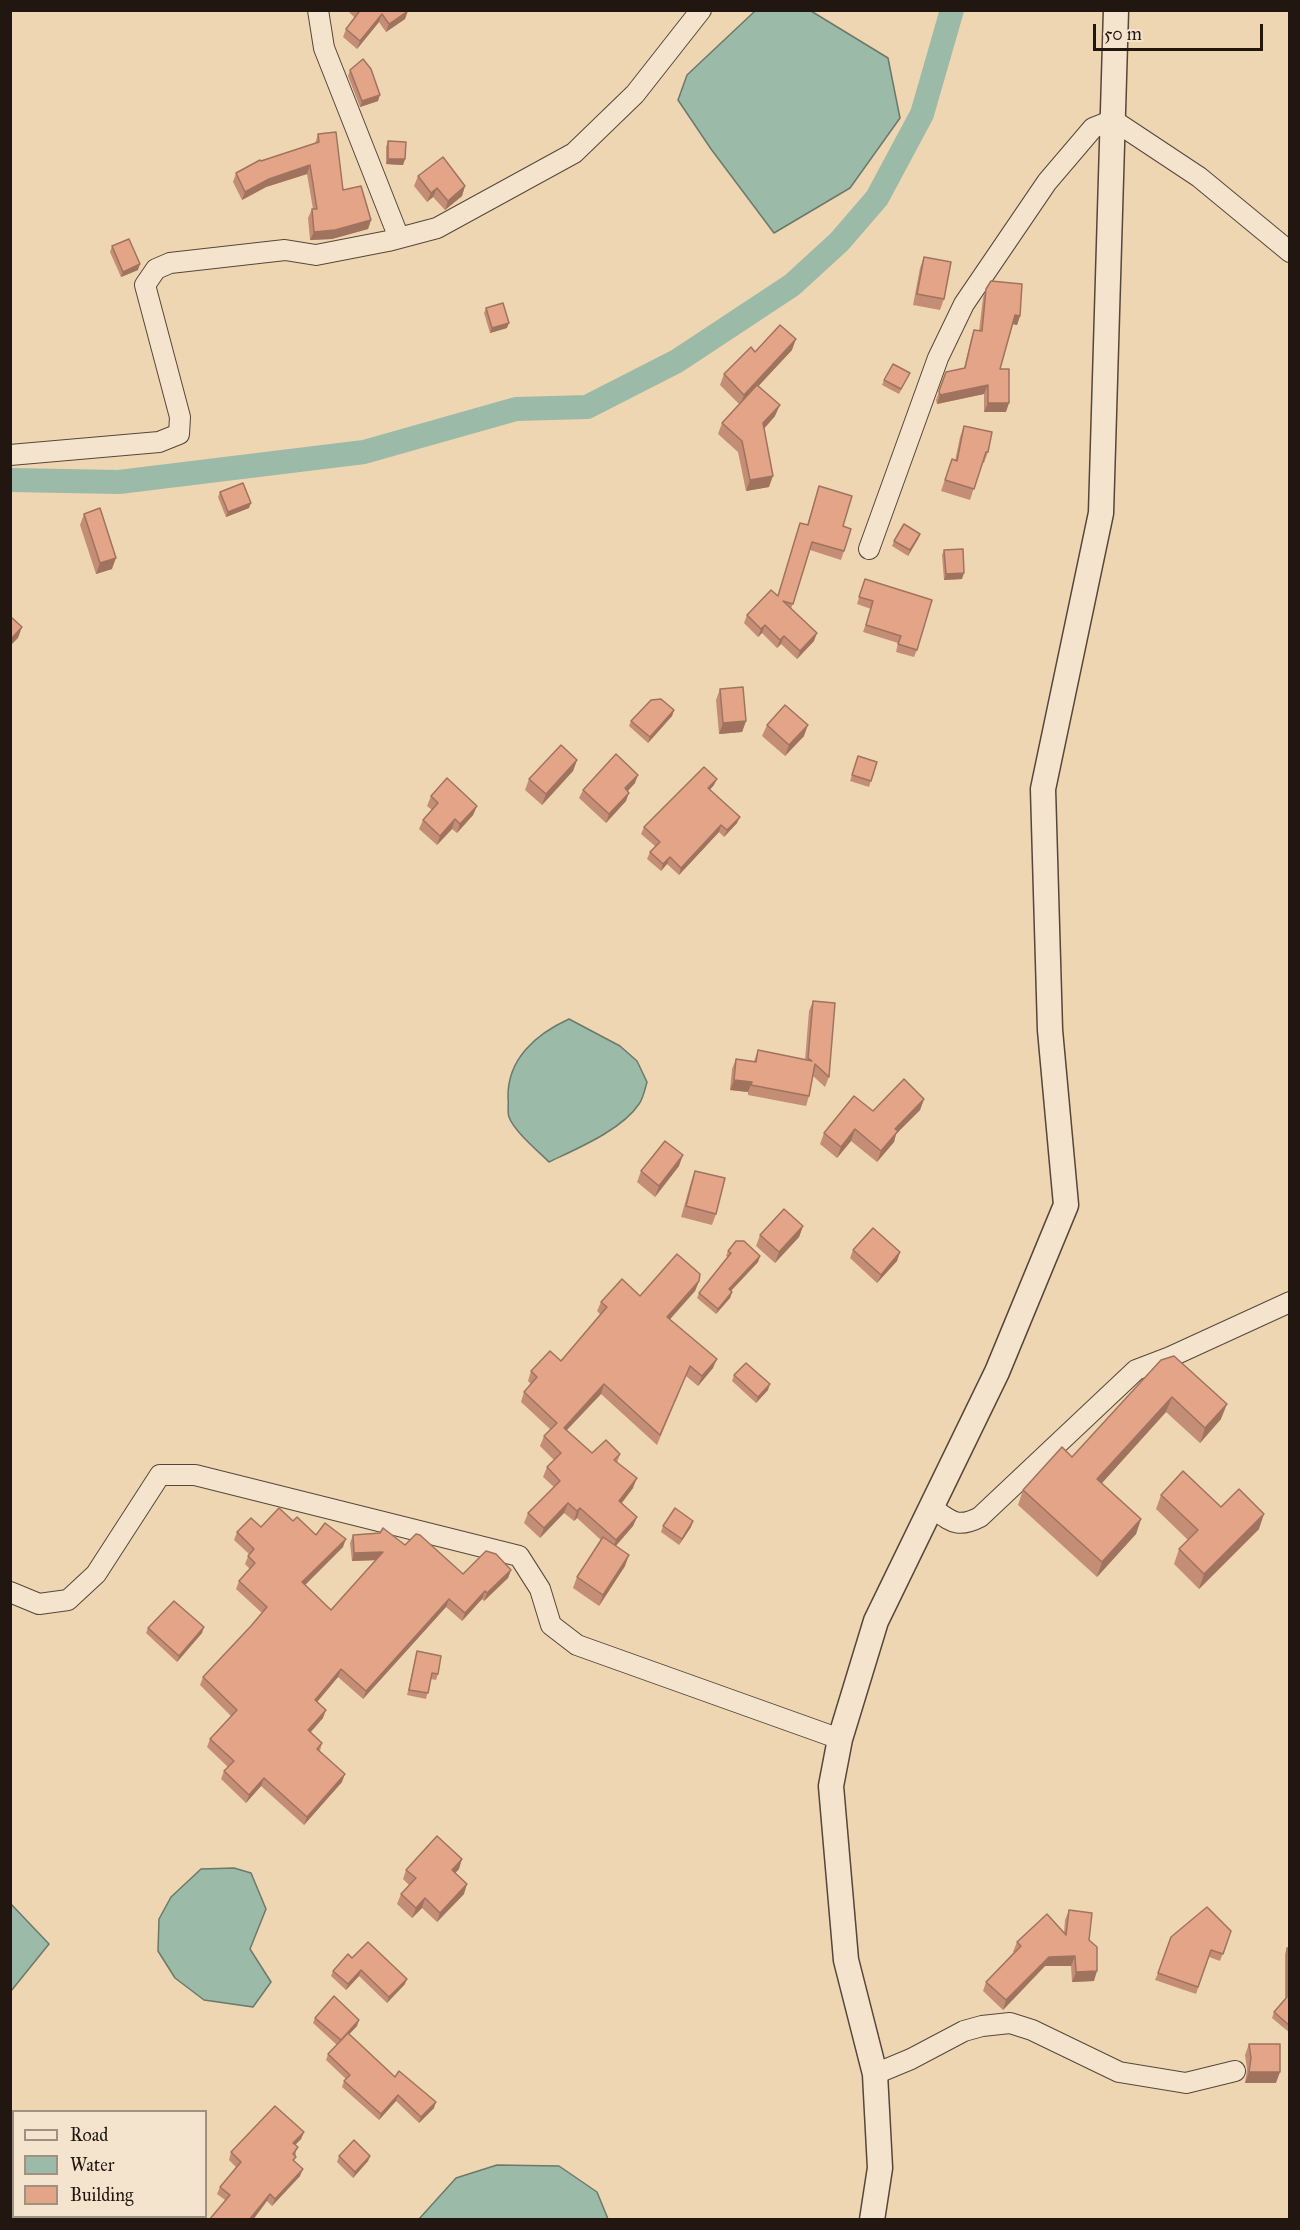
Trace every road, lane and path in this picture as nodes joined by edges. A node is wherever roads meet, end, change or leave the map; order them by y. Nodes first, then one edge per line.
1 (318, 10) edge
2 (701, 10) edge
3 (1116, 10) edge
4 (1113, 120) junction
5 (399, 238) junction
6 (1290, 252) edge
7 (10, 455) edge
8 (868, 549) dead end
9 (1290, 1302) edge
10 (932, 1508) junction
11 (10, 1592) edge
12 (840, 1738) junction
13 (1234, 2071) dead end
14 (875, 2074) junction
15 (872, 2220) edge

1 - 5 street
2 - 5 street
3 - 4 street
4 - 6 street
4 - 8 street
4 - 10 street
5 - 7 street
9 - 10 street
10 - 12 street
11 - 12 street
12 - 14 street
13 - 14 street
14 - 15 street

